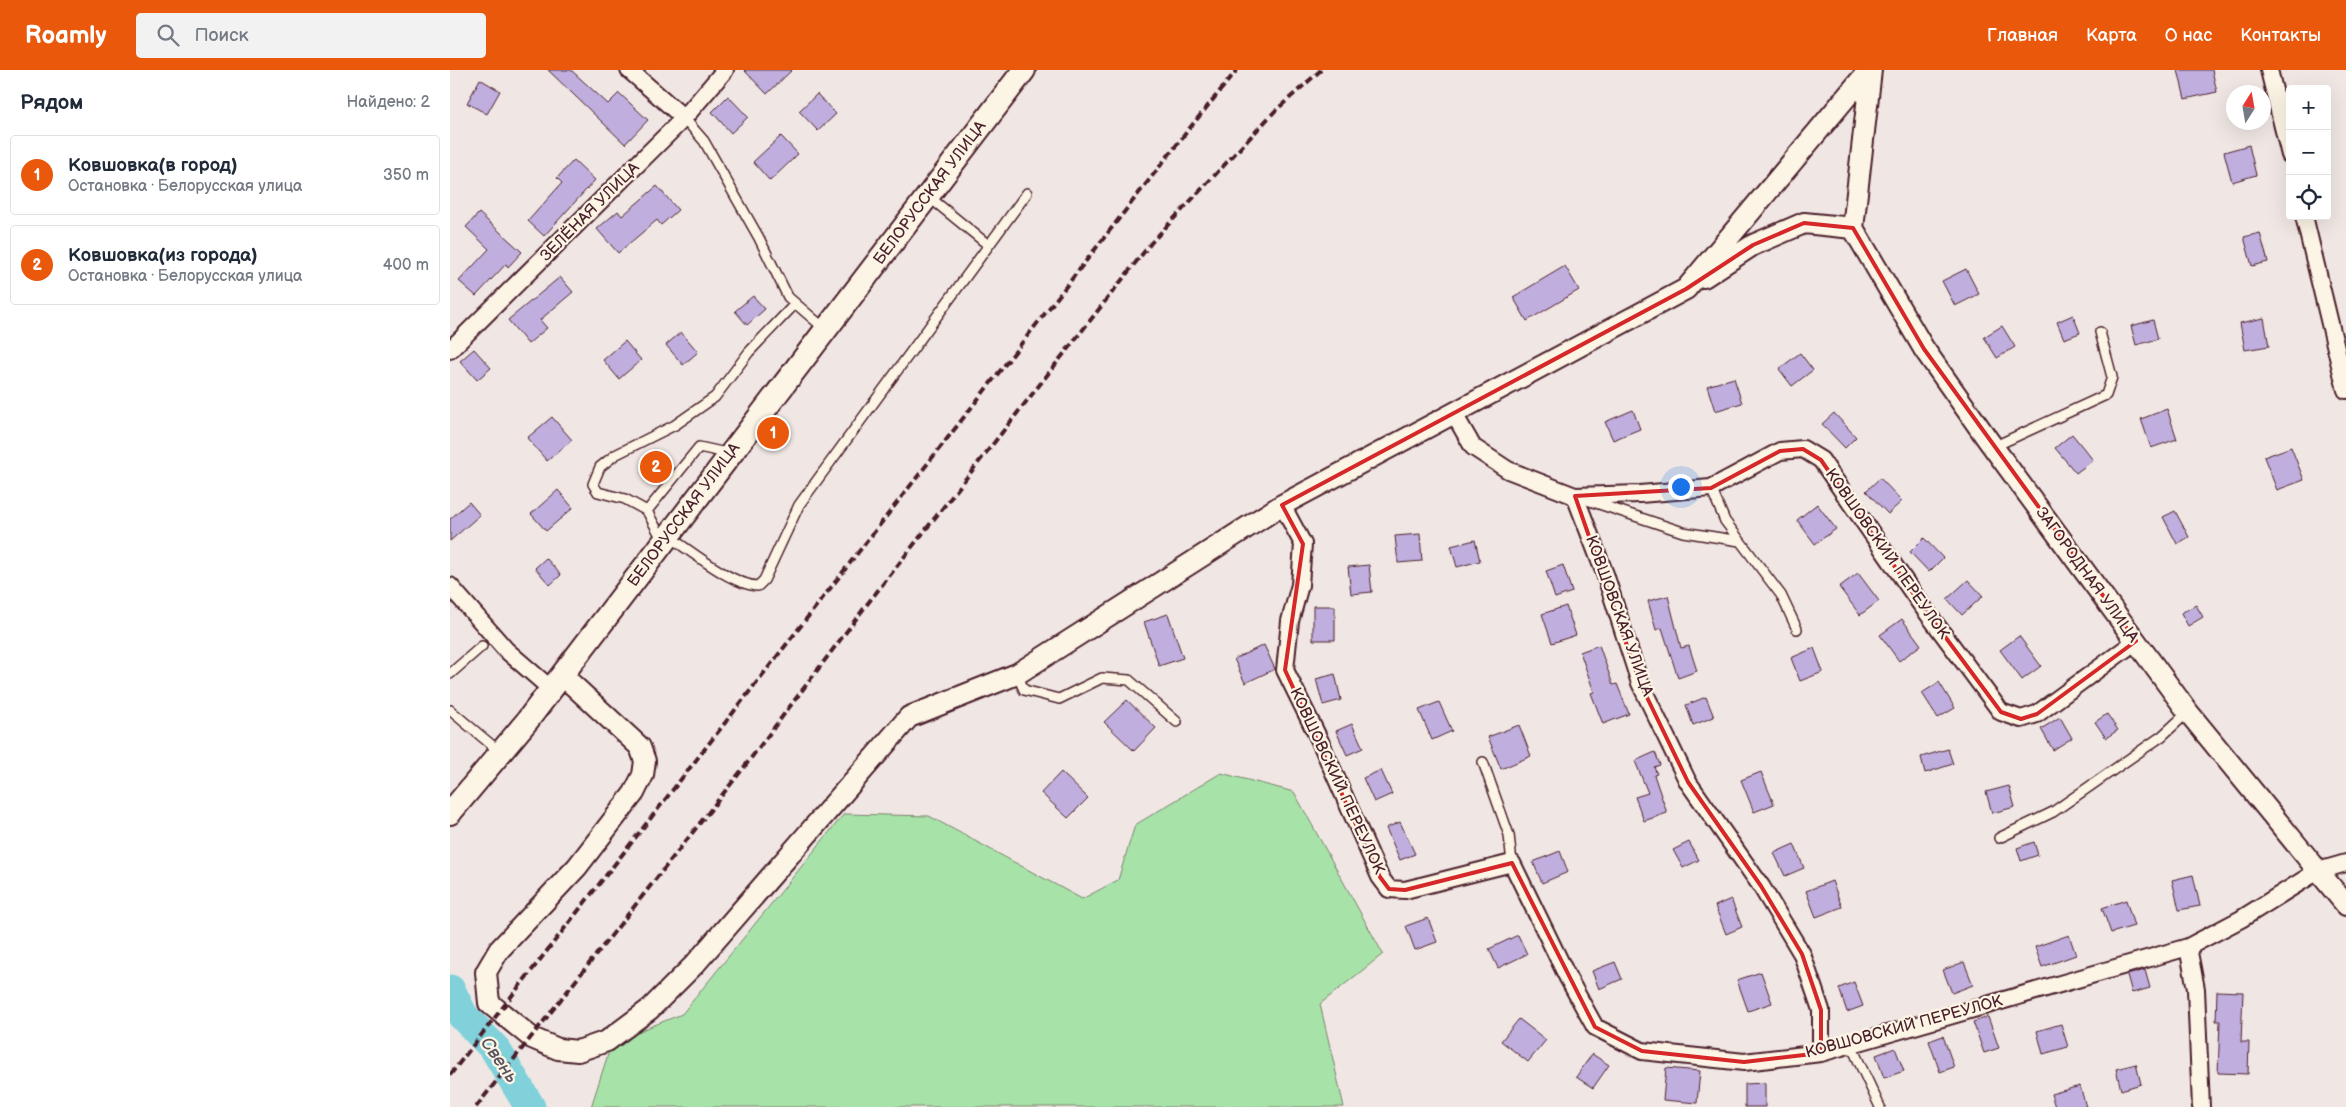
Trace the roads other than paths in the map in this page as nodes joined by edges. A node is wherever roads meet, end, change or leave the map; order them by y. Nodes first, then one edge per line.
1 (629, 70) edge
2 (725, 70) edge
3 (1024, 70) edge
4 (1870, 70) edge
5 (2269, 70) edge
6 (684, 118) junction
7 (2286, 139) edge
8 (1027, 193) dead end
9 (928, 195) junction
10 (2305, 220) edge
11 (1853, 228) junction
12 (987, 244) junction
13 (1686, 289) junction
14 (794, 305) junction
15 (825, 329) junction
16 (2100, 332) dead end
17 (450, 350) edge
18 (2346, 390) edge
19 (1454, 414) junction
20 (1993, 447) junction
21 (731, 454) junction
22 (1711, 488) junction
23 (1575, 496) junction
24 (1282, 505) junction
25 (647, 511) junction
26 (666, 539) junction
27 (1740, 540) junction
28 (450, 586) edge
29 (1797, 629) dead end
30 (2136, 641) junction
31 (482, 646) dead end
32 (450, 674) edge
33 (1017, 674) junction
34 (556, 682) junction
35 (450, 710) edge
36 (2188, 712) junction
37 (1177, 722) dead end
38 (500, 752) junction
39 (1483, 762) dead end
40 (450, 813) edge
41 (1999, 838) dead end
42 (1512, 863) junction
43 (2346, 863) edge
44 (2318, 871) junction
45 (2346, 905) edge
46 (2188, 948) junction
47 (1852, 1045) junction
48 (1821, 1053) junction
49 (1880, 1107) edge
50 (2201, 1107) edge

1 - 6 street
2 - 6 street, ЗЕЛЁНАЯ УЛИЦА
3 - 9 main road, БЕЛОРУССКАЯ УЛИЦА
4 - 11 street
4 - 13 street
5 - 7 street
6 - 14 lane
6 - 17 street, ЗЕЛЁНАЯ УЛИЦА
8 - 12 lane
9 - 12 lane
9 - 15 main road, БЕЛОРУССКАЯ УЛИЦА
10 - 18 street
11 - 13 street
11 - 20 street, ЗАГОРОДНАЯ УЛИЦА
12 - 26 lane
13 - 19 street
14 - 15 lane
14 - 25 lane
15 - 21 main road, БЕЛОРУССКАЯ УЛИЦА
16 - 20 lane
19 - 23 street
19 - 24 street
20 - 30 street, ЗАГОРОДНАЯ УЛИЦА
21 - 25 lane
21 - 26 main road, БЕЛОРУССКАЯ УЛИЦА
22 - 23 street, КОВШОВСКИЙ ПЕРЕУЛОК
22 - 27 lane
22 - 30 street, КОВШОВСКИЙ ПЕРЕУЛОК
23 - 27 lane
23 - 48 street, КОВШОВСКАЯ УЛИЦА
24 - 33 street
24 - 42 street, КОВШОВСКИЙ ПЕРЕУЛОК
25 - 26 lane
26 - 34 main road, БЕЛОРУССКАЯ УЛИЦА
27 - 29 lane
28 - 34 street
30 - 36 street, ЗАГОРОДНАЯ УЛИЦА
31 - 32 lane
33 - 34 street
33 - 37 lane
34 - 38 main road, БЕЛОРУССКАЯ УЛИЦА
35 - 38 lane
36 - 41 lane
36 - 44 street, ЗАГОРОДНАЯ УЛИЦА
38 - 40 main road, БЕЛОРУССКАЯ УЛИЦА
39 - 42 lane
42 - 48 street, КОВШОВСКИЙ ПЕРЕУЛОК
43 - 44 street, КОВШОВСКИЙ ПЕРЕУЛОК
44 - 45 street, ЗАГОРОДНАЯ УЛИЦА
44 - 46 street, КОВШОВСКИЙ ПЕРЕУЛОК
46 - 47 street, КОВШОВСКИЙ ПЕРЕУЛОК
46 - 50 street
47 - 48 street, КОВШОВСКИЙ ПЕРЕУЛОК
47 - 49 lane

